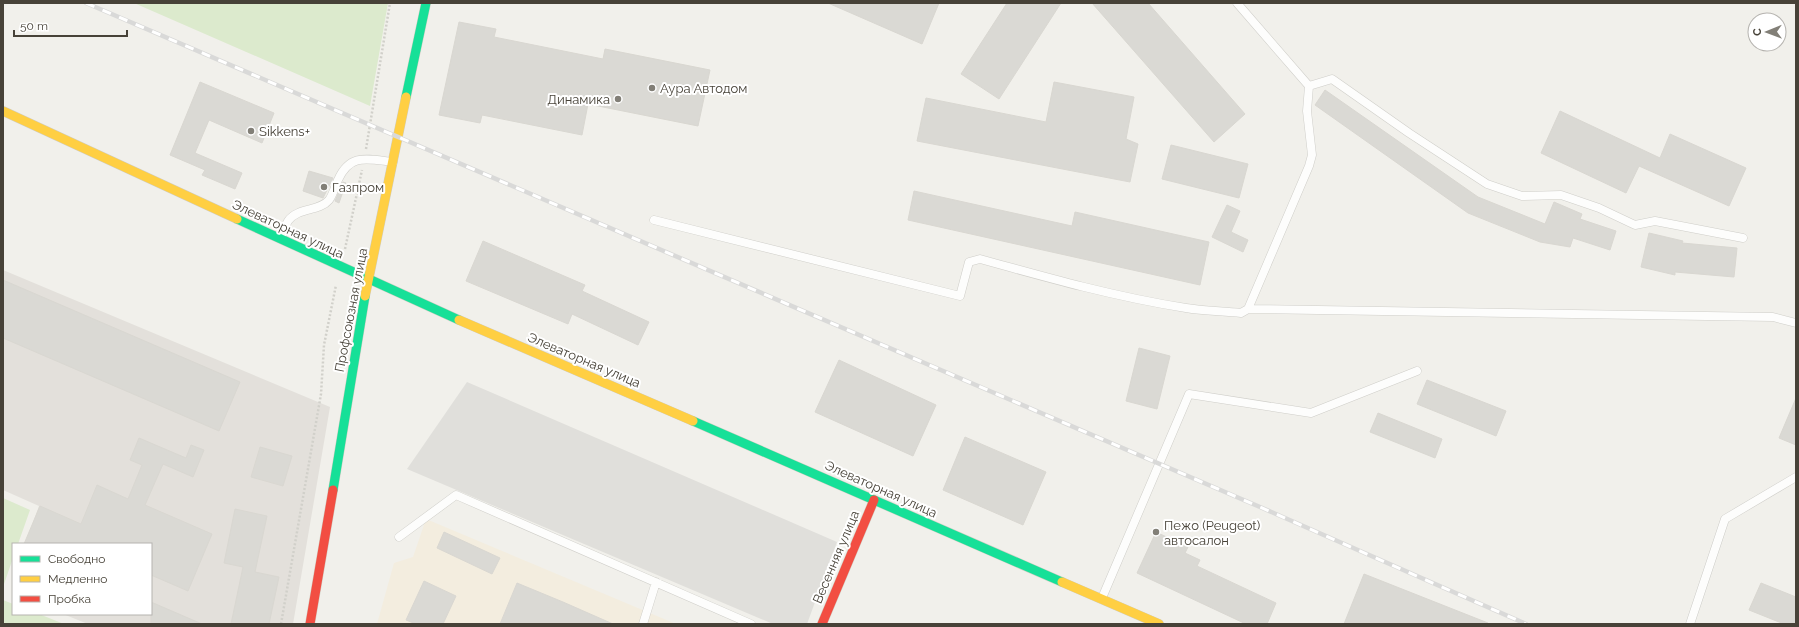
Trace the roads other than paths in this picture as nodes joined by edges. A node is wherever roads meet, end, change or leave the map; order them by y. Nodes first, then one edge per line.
1 (426, 3) edge
2 (1237, 3) edge
3 (1309, 86) junction
4 (3, 111) edge
5 (393, 162) junction
6 (654, 220) dead end
7 (1743, 238) dead end
8 (280, 240) junction
9 (368, 280) junction
10 (1248, 309) junction
11 (1796, 323) edge
12 (1417, 371) dead end
13 (1796, 477) edge
14 (874, 500) junction
15 (399, 537) dead end
16 (656, 582) junction
17 (1101, 599) junction
18 (310, 624) edge
19 (643, 624) edge
20 (751, 624) edge
21 (822, 624) edge
22 (1159, 624) edge
23 (1690, 624) edge

1 - 5 main road, Профсоюзная улица
2 - 3 lane
3 - 7 lane
3 - 10 lane
4 - 8 main road, Элеваторная улица
5 - 8 lane
5 - 9 main road, Профсоюзная улица
6 - 10 lane
8 - 9 main road, Элеваторная улица
9 - 14 main road, Элеваторная улица
9 - 18 main road, Профсоюзная улица
10 - 11 lane
12 - 17 lane
13 - 23 lane
14 - 17 main road, Элеваторная улица
14 - 21 main road, Весенняя улица
15 - 16 lane
16 - 19 lane
16 - 20 lane
17 - 22 main road, Элеваторная улица

